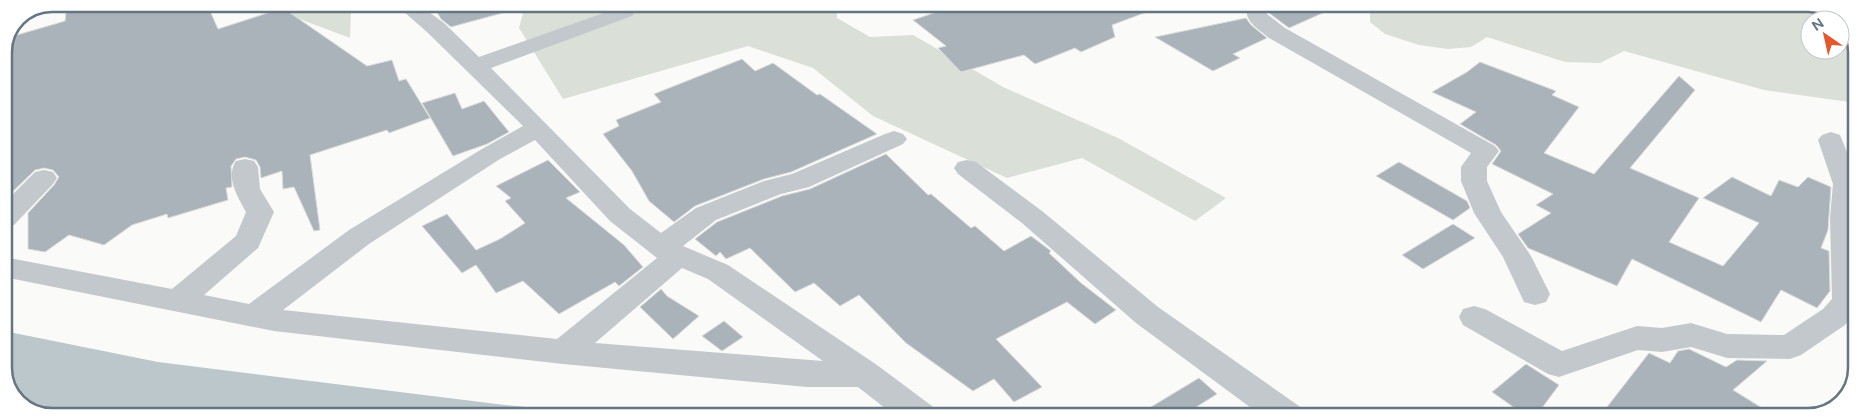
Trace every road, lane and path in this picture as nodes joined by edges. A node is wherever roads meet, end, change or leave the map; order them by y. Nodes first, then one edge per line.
1 (415, 12) edge
2 (625, 12) edge
3 (1256, 12) edge
4 (476, 66) junction
5 (538, 128) junction
6 (894, 138) dead end
7 (1830, 140) dead end
8 (245, 167) dead end
9 (967, 168) dead end
10 (44, 178) dead end
11 (12, 211) edge
12 (670, 251) junction
13 (1848, 263) edge
14 (13, 269) edge
15 (1535, 294) dead end
16 (178, 301) junction
17 (1848, 306) edge
18 (254, 316) junction
19 (1474, 317) dead end
20 (563, 352) junction
21 (865, 374) junction
22 (910, 408) edge
23 (1276, 408) edge

1 - 4 street
2 - 4 street
3 - 15 street
4 - 5 street
5 - 12 street
5 - 18 street
6 - 12 street
7 - 13 street
8 - 16 street
9 - 23 street
10 - 11 street
12 - 20 street
12 - 21 street
14 - 16 street
16 - 18 street
17 - 19 street
18 - 20 street
20 - 21 street
21 - 22 street

